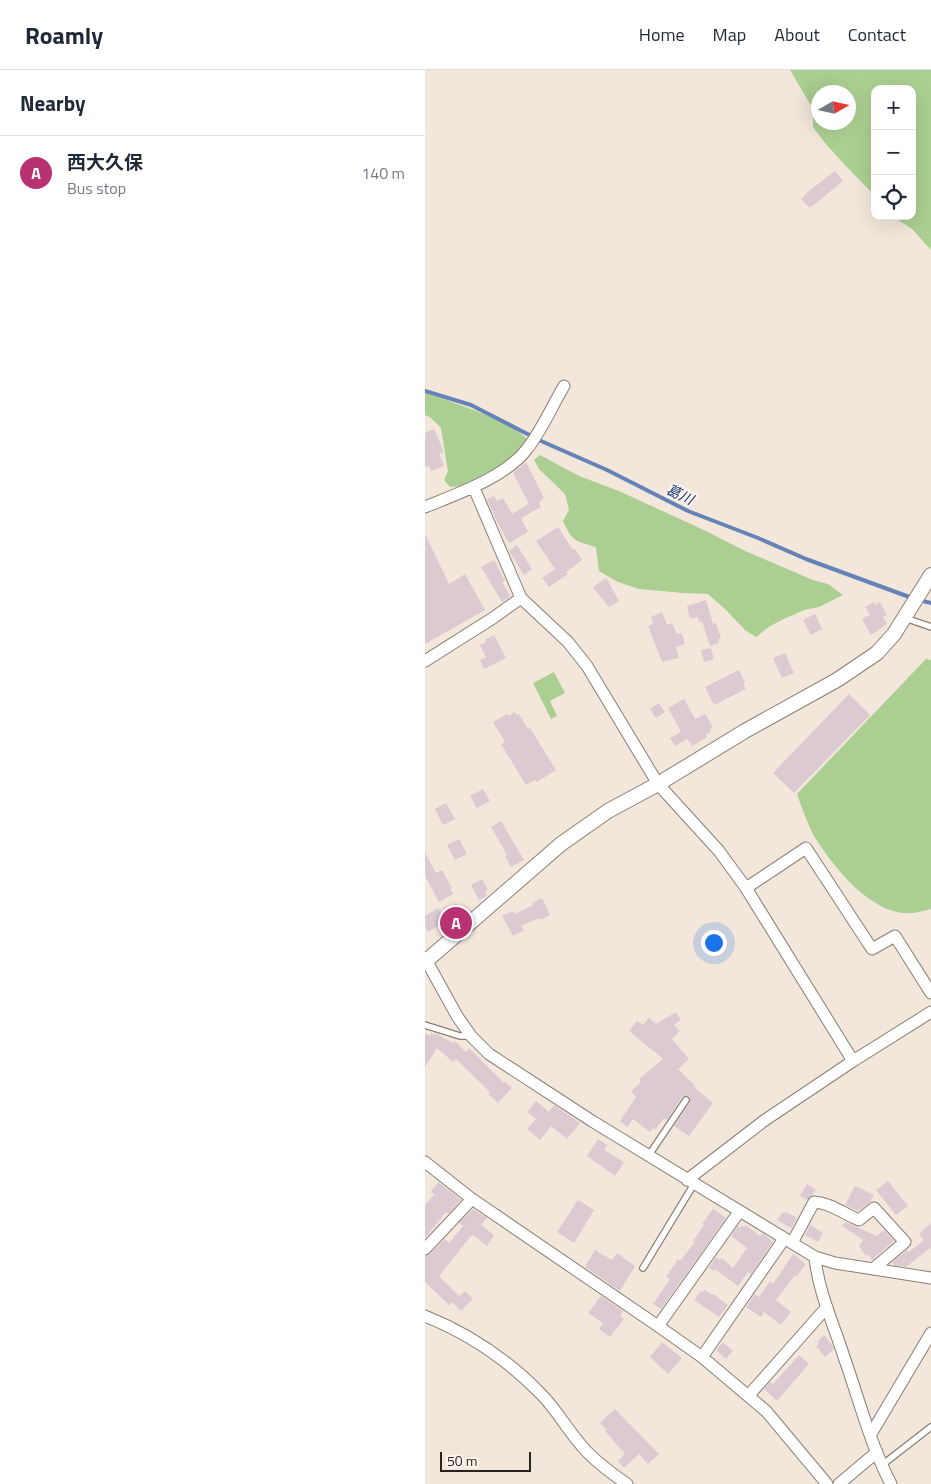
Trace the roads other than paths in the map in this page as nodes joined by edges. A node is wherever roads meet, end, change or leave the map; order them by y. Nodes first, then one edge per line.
1 (564, 386) dead end
2 (474, 488) junction
3 (425, 506) edge
4 (931, 575) edge
5 (521, 598) junction
6 (907, 615) junction
7 (931, 627) edge
8 (425, 661) edge
9 (659, 784) junction
10 (746, 888) junction
11 (425, 960) edge
12 (931, 993) edge
13 (931, 1012) edge
14 (425, 1024) edge
15 (471, 1036) junction
16 (853, 1061) junction
17 (686, 1100) dead end
18 (649, 1155) junction
19 (425, 1162) edge
20 (691, 1182) junction
21 (472, 1199) junction
22 (739, 1212) junction
23 (788, 1241) junction
24 (425, 1248) edge
25 (815, 1257) junction
26 (643, 1268) dead end
27 (873, 1269) junction
28 (931, 1278) edge
29 (827, 1307) junction
30 (425, 1316) edge
31 (658, 1326) junction
32 (931, 1333) edge
33 (702, 1357) junction
34 (749, 1395) junction
35 (931, 1427) edge
36 (871, 1434) junction
37 (877, 1452) junction
38 (882, 1465) junction
39 (627, 1484) edge
40 (827, 1484) edge
41 (839, 1484) edge
42 (891, 1484) edge

1 - 2 street
2 - 3 street
2 - 5 street
4 - 6 street
5 - 8 street
5 - 9 street
6 - 7 lane
6 - 9 street
9 - 10 street
9 - 11 street
10 - 12 street
10 - 16 street
11 - 15 street
13 - 16 street
14 - 15 lane
15 - 18 street
16 - 20 street
17 - 18 lane
18 - 20 street
19 - 21 street
20 - 22 street
20 - 26 lane
21 - 24 street
21 - 31 street
22 - 23 street
22 - 31 street
23 - 25 street
23 - 27 street
23 - 33 street
25 - 27 street
25 - 29 street
27 - 28 street
29 - 34 street
29 - 36 street
30 - 39 street
31 - 33 street
32 - 36 street
33 - 34 street
34 - 40 street
35 - 38 lane
36 - 37 street
37 - 38 street
37 - 41 street
38 - 42 street

